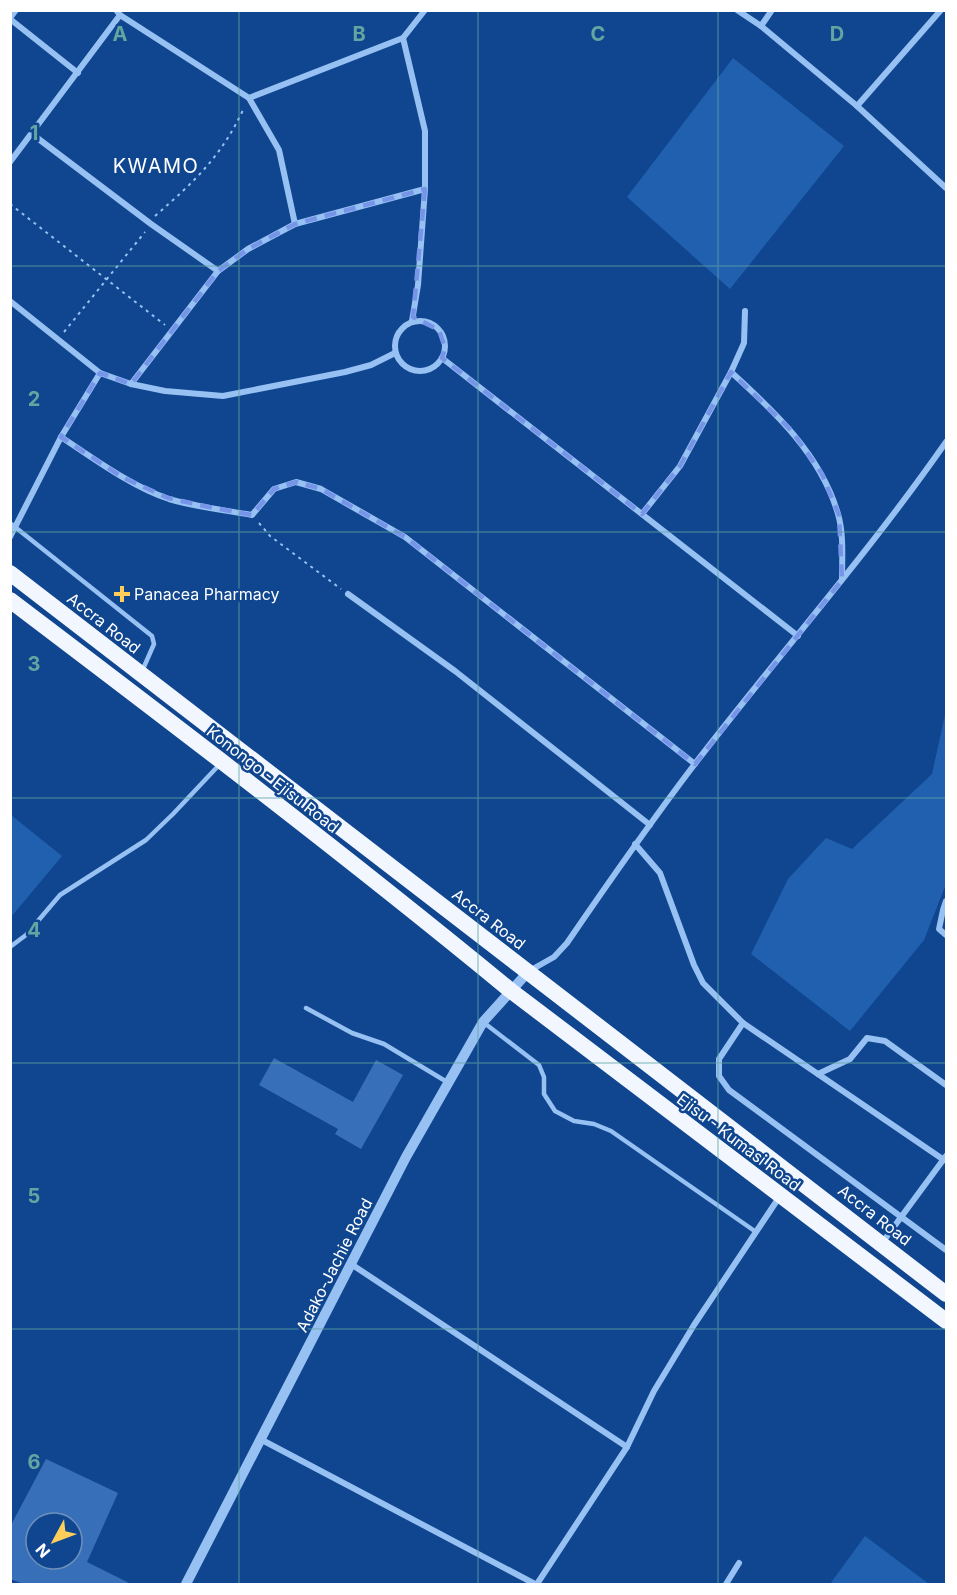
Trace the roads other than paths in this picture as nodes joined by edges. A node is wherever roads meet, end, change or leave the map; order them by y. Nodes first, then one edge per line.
1 (16, 10) edge
2 (424, 10) edge
3 (737, 10) edge
4 (772, 10) edge
5 (941, 10) edge
6 (118, 13) edge
7 (10, 19) edge
8 (761, 26) junction
9 (403, 38) junction
10 (78, 73) junction
11 (249, 98) junction
12 (857, 106) junction
13 (33, 134) junction
14 (10, 162) edge
15 (946, 188) edge
16 (425, 189) junction
17 (295, 225) junction
18 (218, 271) junction
19 (10, 302) edge
20 (745, 311) dead end
21 (412, 321) junction
22 (395, 353) junction
23 (442, 358) junction
24 (731, 372) junction
25 (100, 373) junction
26 (131, 384) junction
27 (61, 437) junction
28 (946, 442) edge
29 (642, 514) junction
30 (13, 525) edge
31 (10, 537) edge
32 (10, 573) edge
33 (842, 580) junction
34 (348, 594) road end
35 (10, 600) edge
36 (798, 636) junction
37 (141, 675) junction
38 (222, 762) junction
39 (695, 764) junction
40 (650, 825) junction
41 (635, 844) junction
42 (946, 902) edge
43 (946, 935) edge
44 (10, 947) edge
45 (528, 972) junction
46 (510, 990) junction
47 (306, 1008) dead end
48 (483, 1022) junction
49 (743, 1023) junction
50 (818, 1074) junction
51 (449, 1083) junction
52 (946, 1085) edge
53 (945, 1158) edge
54 (780, 1197) junction
55 (902, 1216) junction
56 (756, 1232) junction
57 (882, 1244) junction
58 (946, 1250) edge
59 (351, 1264) junction
60 (946, 1294) edge
61 (946, 1322) edge
62 (262, 1440) junction
63 (627, 1447) junction
64 (739, 1563) dead end
65 (188, 1584) edge
66 (536, 1584) edge
67 (726, 1584) edge

1 - 7 street
2 - 9 street
3 - 8 street
4 - 8 street
5 - 12 street
6 - 10 street
6 - 11 street
7 - 10 street
8 - 12 street
9 - 11 street
9 - 16 street
10 - 13 street
11 - 17 street
12 - 15 street
13 - 14 street
13 - 18 street
16 - 17 street
16 - 21 street
17 - 18 street
18 - 26 street
19 - 25 street
20 - 24 street
21 - 22 street
21 - 23 street
22 - 23 street
22 - 26 street
23 - 29 street
24 - 29 street
24 - 33 street
25 - 26 street
25 - 27 street
27 - 30 street
27 - 39 street
28 - 33 street
29 - 36 street
30 - 31 street
30 - 37 lane
32 - 37 highway, Accra Road
33 - 36 street
34 - 40 street
35 - 38 highway, Konongo - Ejisu Road
36 - 39 street
37 - 45 highway, Accra Road
38 - 44 lane
38 - 46 highway, Konongo - Ejisu Road
39 - 40 street
40 - 41 street
41 - 45 street
41 - 49 street
42 - 43 street
45 - 46 street, Adako-Jachie Road
45 - 57 highway, Accra Road
46 - 48 street, Adako-Jachie Road
46 - 54 highway, Ejisu - Kumasi Road
47 - 51 lane
48 - 51 street, Adako-Jachie Road
48 - 56 lane
49 - 50 street
49 - 55 street
50 - 52 street
50 - 53 street
51 - 59 street, Adako-Jachie Road
53 - 55 street
54 - 56 street
54 - 61 highway, Ejisu - Kumasi Road
55 - 57 street
55 - 58 street
56 - 63 street
57 - 60 highway, Accra Road
59 - 62 street, Adako-Jachie Road
59 - 63 street
62 - 65 street, Adako-Jachie Road
62 - 66 street
63 - 66 street
64 - 67 street

